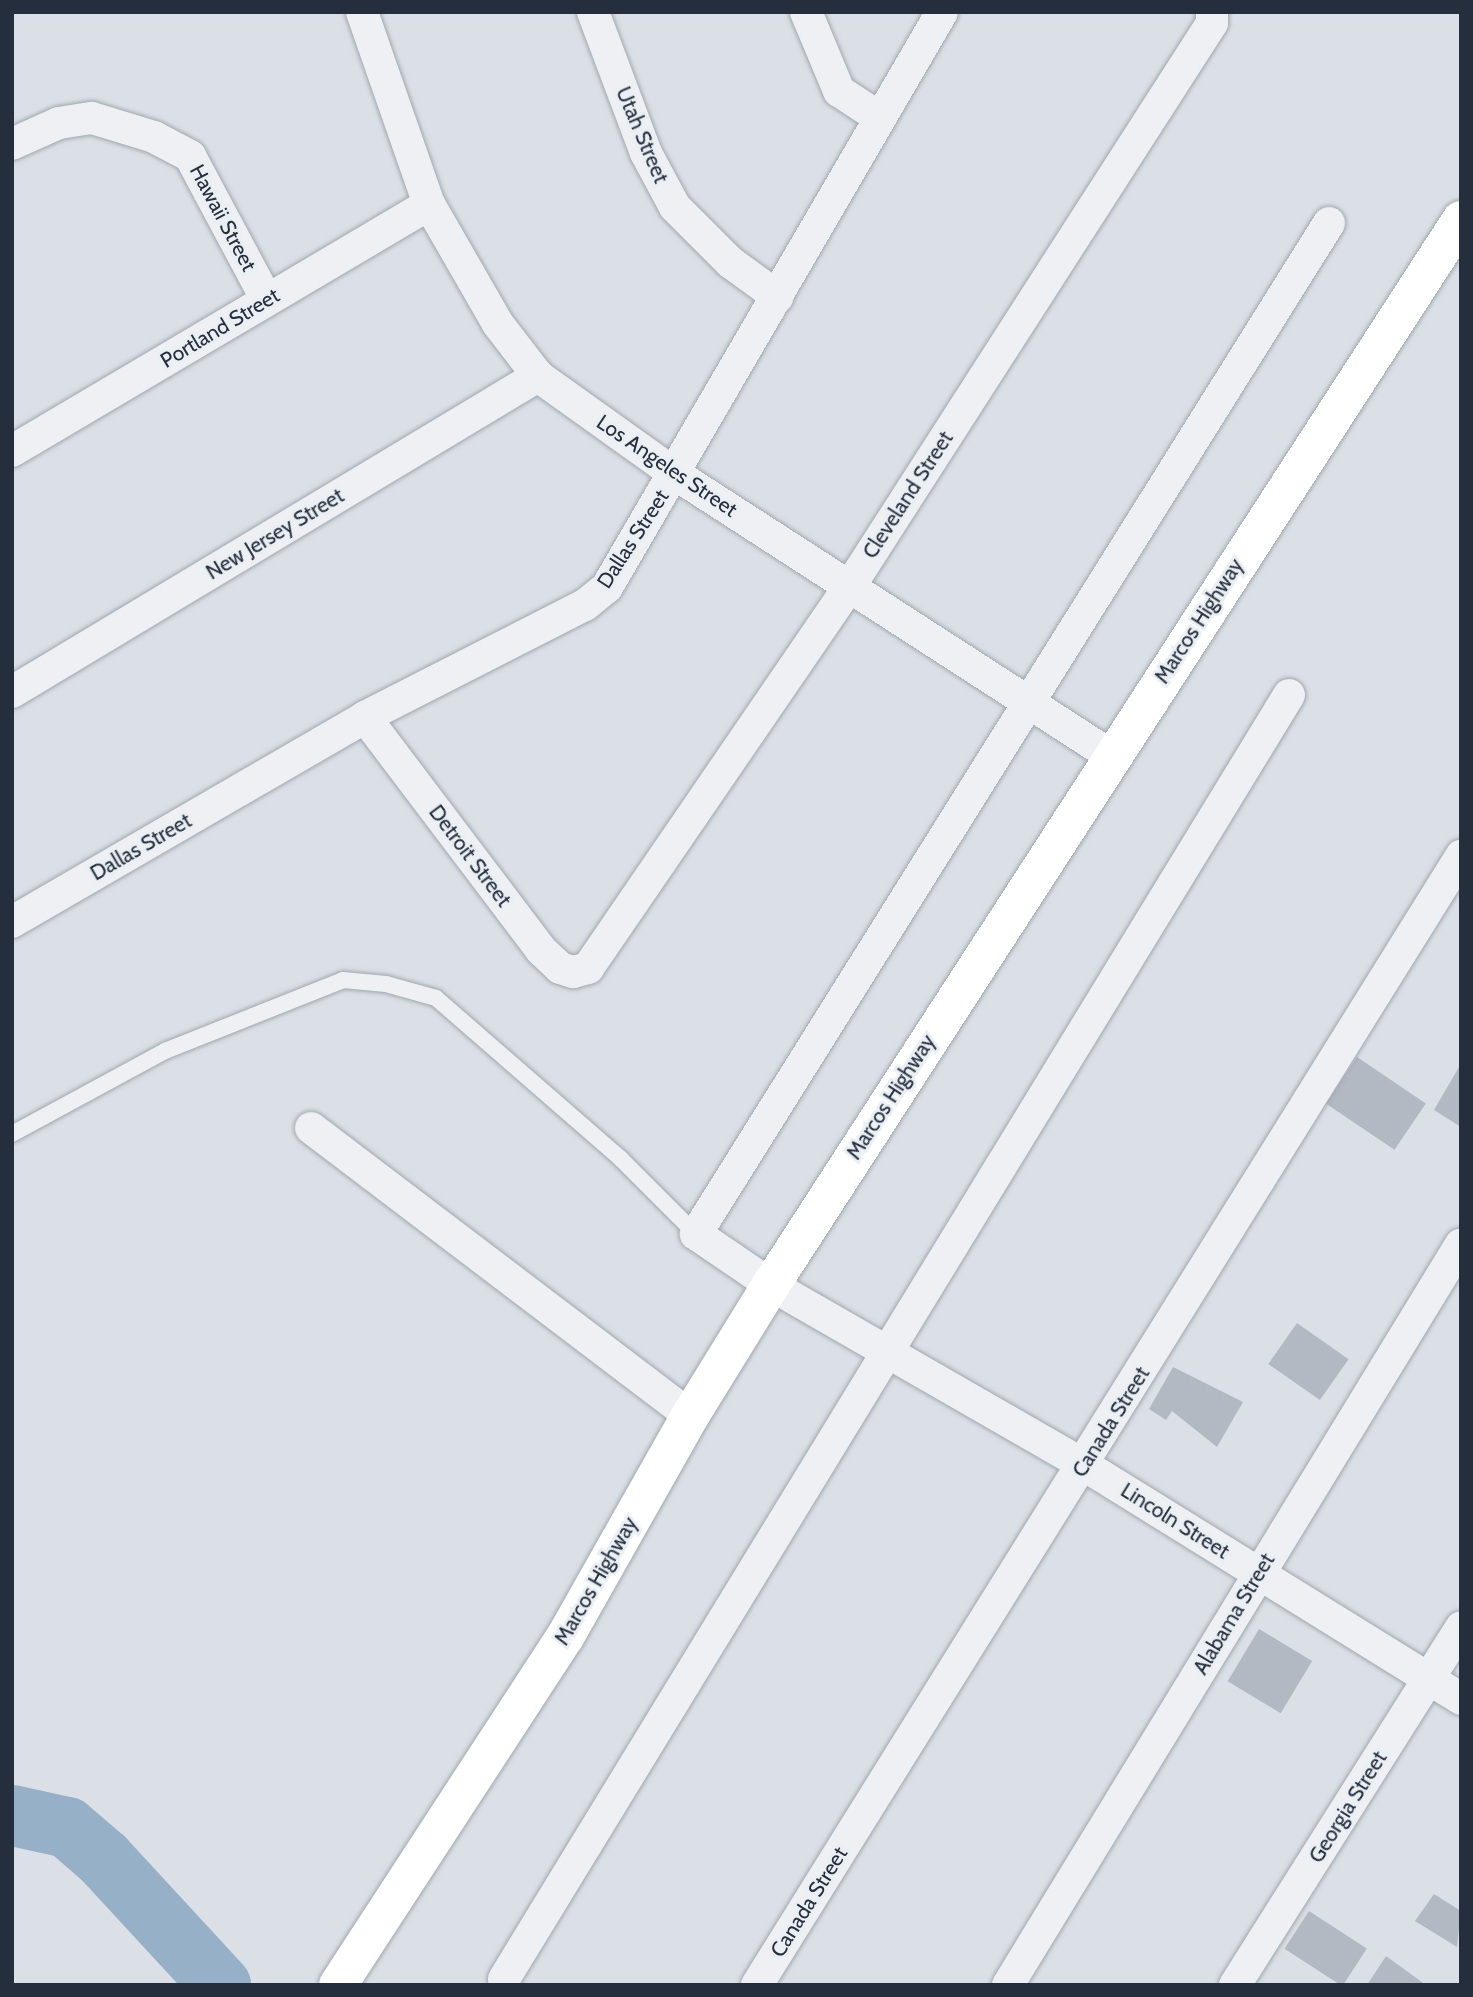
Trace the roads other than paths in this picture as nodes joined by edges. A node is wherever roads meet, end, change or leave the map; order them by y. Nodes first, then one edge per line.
1 (362, 12) edge
2 (593, 12) edge
3 (806, 12) edge
4 (942, 12) edge
5 (1212, 12) edge
6 (880, 118) junction
7 (12, 144) edge
8 (429, 204) junction
9 (1461, 220) edge
10 (1329, 223) dead end
11 (778, 297) junction
12 (267, 300) junction
13 (538, 376) junction
14 (12, 451) edge
15 (675, 474) junction
16 (850, 586) junction
17 (12, 692) edge
18 (1289, 695) dead end
19 (1026, 700) junction
20 (365, 717) junction
21 (1110, 755) junction
22 (1461, 856) edge
23 (12, 922) edge
24 (588, 968) joint
25 (311, 1128) dead end
26 (12, 1134) edge
27 (696, 1234) junction
28 (1461, 1244) edge
29 (771, 1285) junction
30 (887, 1353) junction
31 (690, 1416) junction
32 (1084, 1465) junction
33 (1259, 1574) junction
34 (1461, 1628) edge
35 (1429, 1679) junction
36 (1461, 1699) edge
37 (504, 1979) dead end
38 (338, 1985) edge
39 (757, 1985) edge
40 (1008, 1985) edge
41 (1235, 1985) edge

1 - 8 street, Los Angeles Street
2 - 11 street, Utah Street
3 - 6 street
4 - 6 street, Dallas Street
5 - 16 street, Cleveland Street
6 - 11 street, Dallas Street
7 - 12 street, Hawaii Street
8 - 12 street, Portland Street
8 - 13 street, Los Angeles Street
9 - 21 main road, Marcos Highway
10 - 19 street
11 - 15 street, Dallas Street
12 - 14 street, Portland Street
13 - 15 street, Los Angeles Street
13 - 17 street, New Jersey Street
15 - 16 street, Los Angeles Street
15 - 20 street, Dallas Street
16 - 19 street, Los Angeles Street
16 - 24 street, Cleveland Street
18 - 30 street
19 - 21 street, Los Angeles Street
19 - 27 street
20 - 23 street, Dallas Street
20 - 24 street, Detroit Street
21 - 29 main road, Marcos Highway
22 - 32 street, Canada Street
25 - 31 street
26 - 27 lane
27 - 29 street, Lincoln Street
28 - 33 street, Alabama Street
29 - 30 street, Lincoln Street
29 - 31 main road, Marcos Highway
30 - 32 street, Lincoln Street
30 - 37 street
31 - 38 main road, Marcos Highway
32 - 33 street, Lincoln Street
32 - 39 street, Canada Street
33 - 35 street, Lincoln Street
33 - 40 street, Alabama Street
34 - 35 street, Georgia Street
35 - 36 street, Lincoln Street
35 - 41 street, Georgia Street

